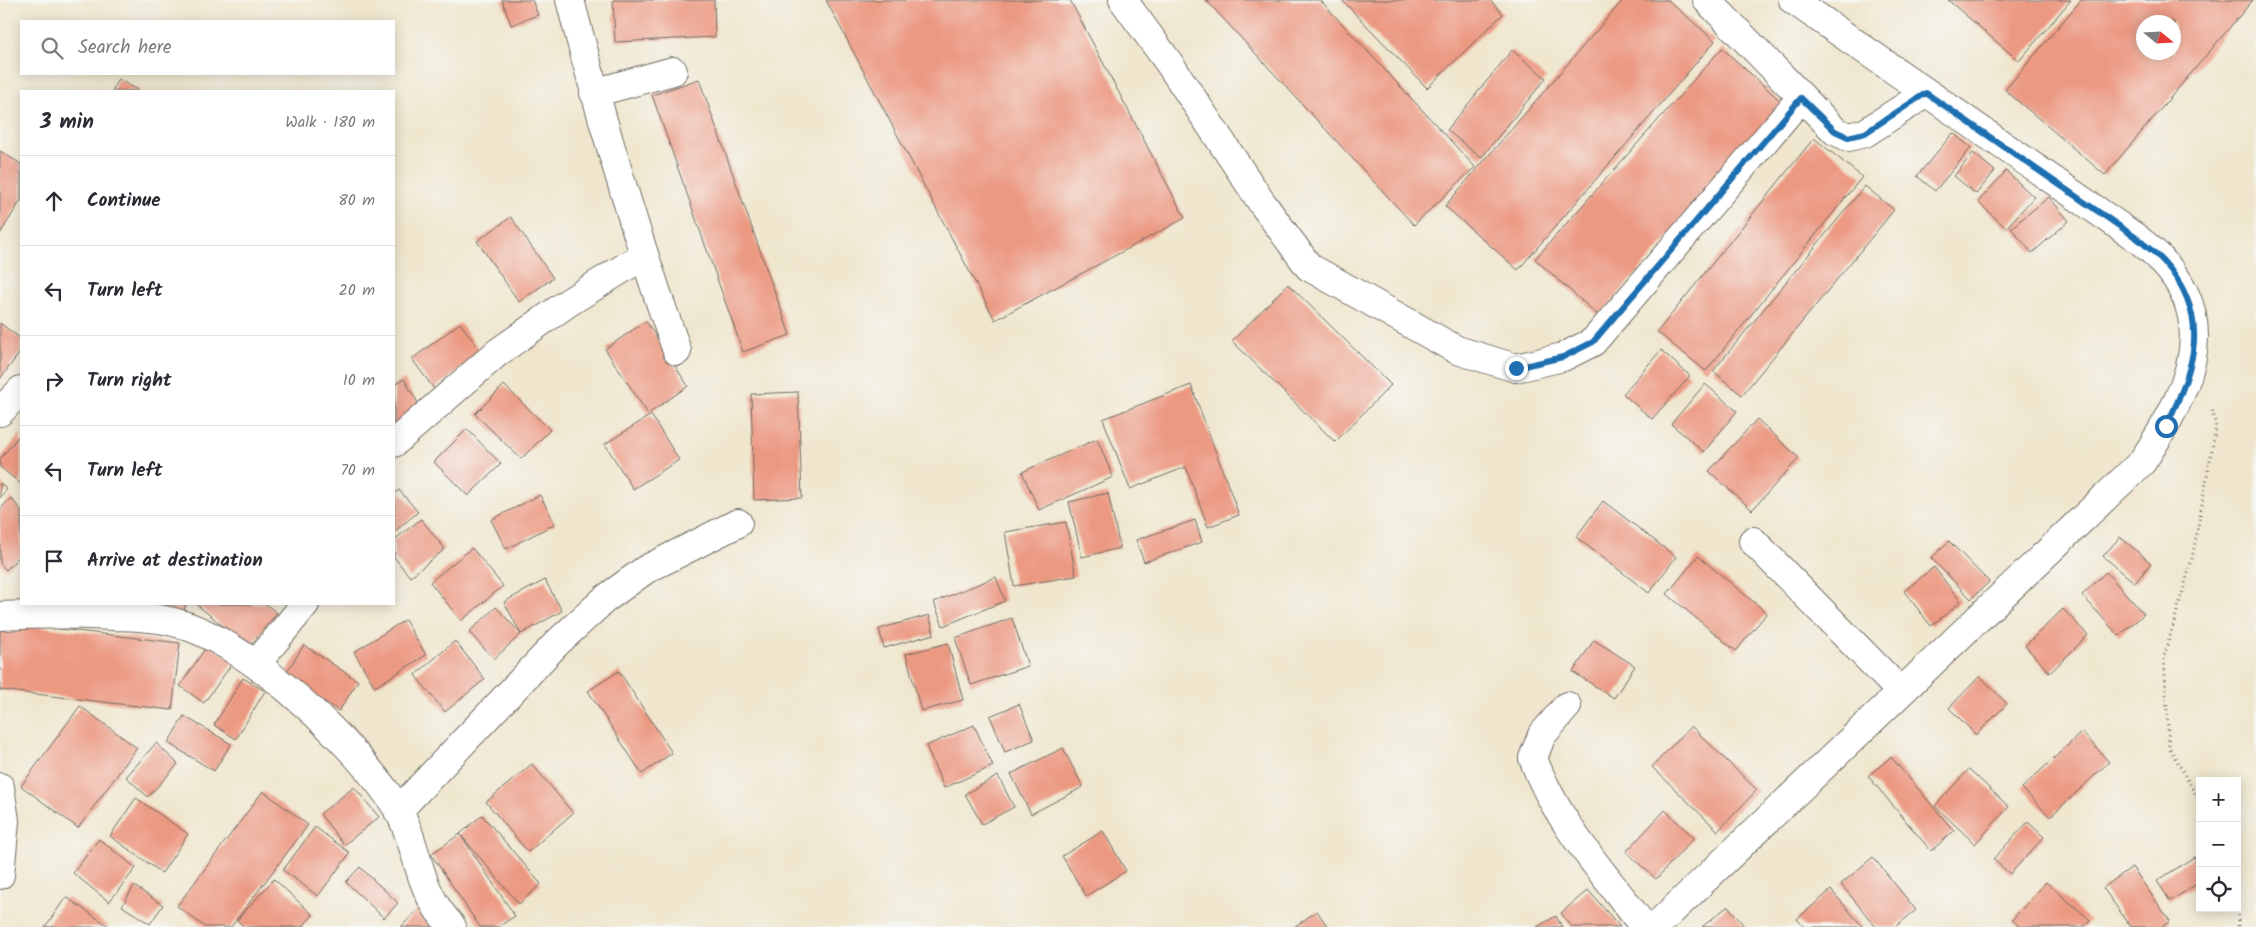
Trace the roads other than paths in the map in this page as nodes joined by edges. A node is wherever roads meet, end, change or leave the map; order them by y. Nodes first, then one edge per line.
1 (570, 0) edge
2 (1123, 0) edge
3 (1707, 0) edge
4 (1793, 0) edge
5 (673, 71) dead end
6 (594, 93) junction
7 (1926, 93) junction
8 (1801, 98) junction
9 (644, 256) junction
10 (677, 351) dead end
11 (20, 391) edge
12 (0, 412) edge
13 (395, 442) edge
14 (738, 524) dead end
15 (1753, 541) dead end
16 (304, 605) edge
17 (0, 616) edge
18 (257, 664) junction
19 (1900, 692) junction
20 (1567, 706) dead end
21 (0, 787) edge
22 (398, 811) junction
23 (0, 875) edge
24 (452, 927) edge
25 (1644, 927) edge
26 (1655, 927) edge

1 - 6 street
2 - 8 street
3 - 8 street
4 - 7 street
5 - 6 street
6 - 9 street
7 - 8 street
7 - 19 street
9 - 10 street
9 - 13 street
11 - 12 street
14 - 22 street
15 - 19 street
16 - 18 street
17 - 18 street
18 - 22 street
19 - 26 street
20 - 25 street
21 - 23 street
22 - 24 street

